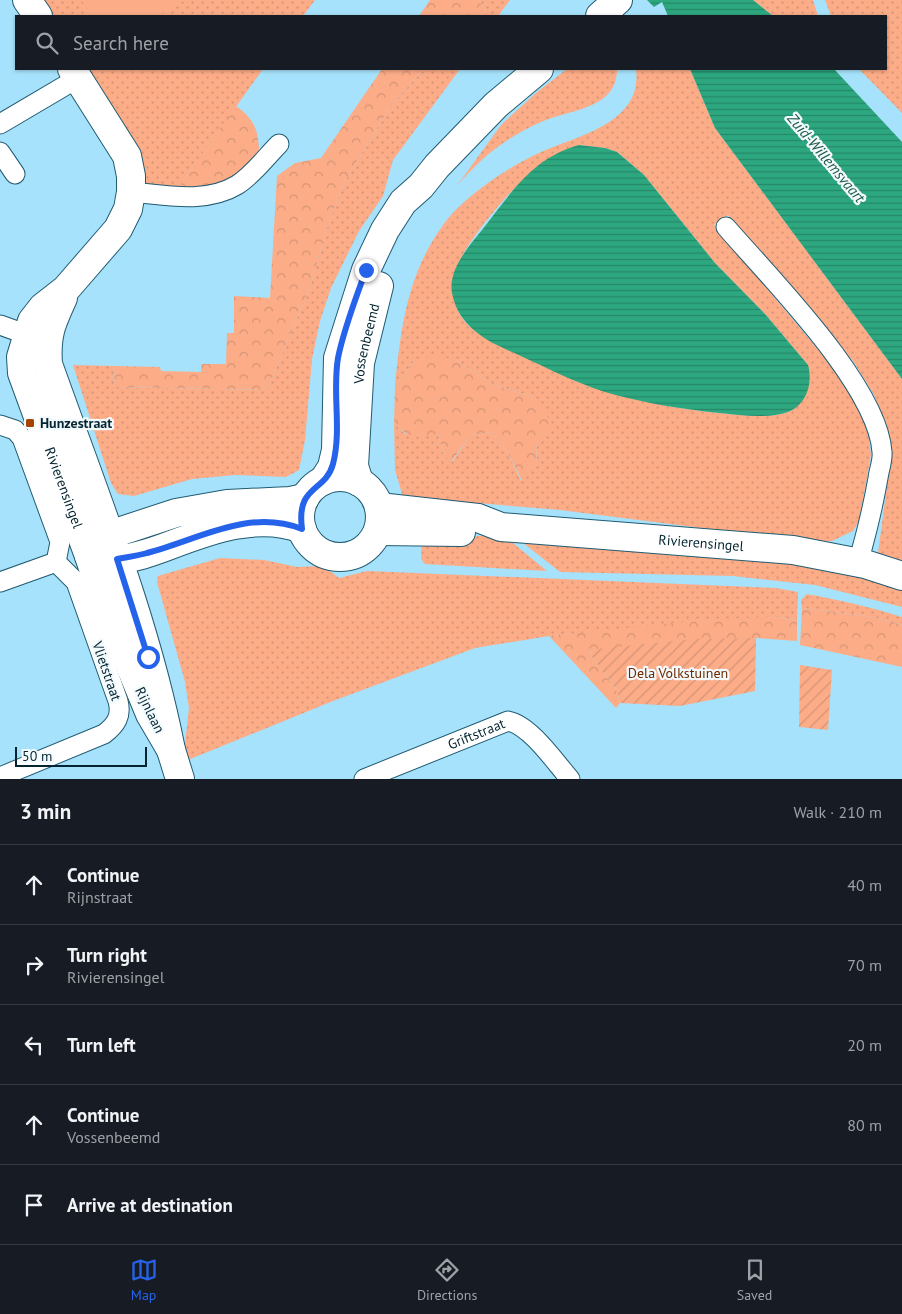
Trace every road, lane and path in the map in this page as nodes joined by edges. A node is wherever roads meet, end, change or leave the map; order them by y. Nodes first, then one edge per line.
1 (27, 0) edge
2 (618, 0) edge
3 (37, 15) edge
4 (601, 15) edge
5 (538, 70) edge
6 (75, 73) edge
7 (0, 124) edge
8 (278, 144) dead end
9 (0, 152) edge
10 (15, 174) dead end
11 (421, 186) junction
12 (131, 192) junction
13 (726, 227) dead end
14 (0, 325) edge
15 (37, 338) junction
16 (0, 425) edge
17 (359, 482) junction
18 (314, 490) junction
19 (378, 519) junction
20 (302, 529) junction
21 (113, 547) junction
22 (89, 556) junction
23 (56, 562) junction
24 (858, 563) junction
25 (902, 576) edge
26 (0, 582) edge
27 (171, 750) junction
28 (0, 777) edge
29 (180, 779) edge
30 (364, 779) edge
31 (570, 779) edge

1 - 3 street
2 - 4 street
5 - 11 street, Vossenbeemd
6 - 7 street
6 - 12 street, Rivierensingel
8 - 12 street
9 - 10 street
11 - 17 street, Vossenbeemd
11 - 18 street, Vossenbeemd
12 - 15 street, Rivierensingel
13 - 24 street
14 - 15 street
15 - 21 street, Rivierensingel
15 - 22 street, Rivierensingel
16 - 23 street
17 - 18 street
17 - 19 street
18 - 20 street
18 - 21 street
19 - 20 street
19 - 24 street, Rivierensingel
20 - 21 street
21 - 22 street
21 - 27 street, Rivierensingel
22 - 27 street, Rijnlaan
23 - 26 street
23 - 28 street, Vlietstraat
24 - 25 street, Rivierensingel
27 - 29 street, Rijnlaan
30 - 31 street, Griftstraat

